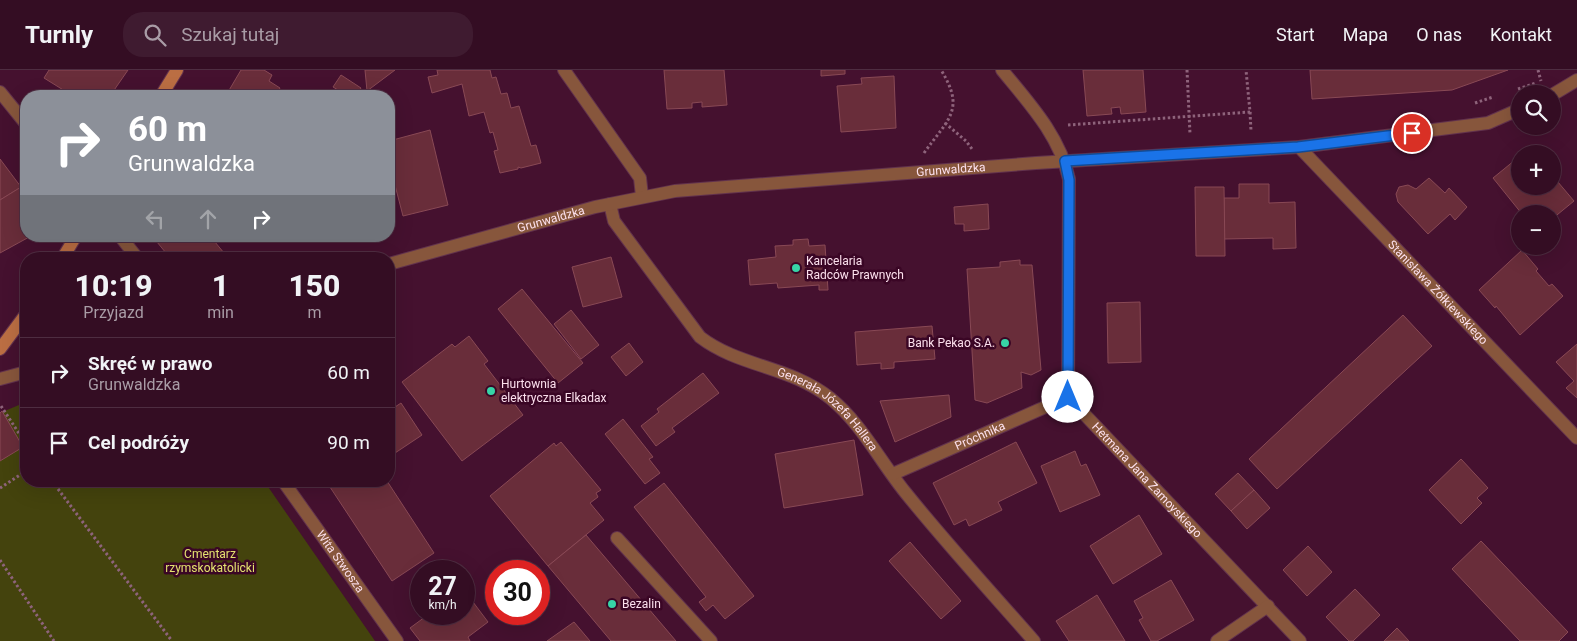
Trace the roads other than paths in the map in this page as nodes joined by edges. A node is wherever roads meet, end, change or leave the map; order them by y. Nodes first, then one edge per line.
1 (177, 70) edge
2 (564, 70) edge
3 (1002, 70) edge
4 (1577, 80) edge
5 (165, 90) edge
6 (1561, 90) edge
7 (0, 92) edge
8 (1511, 113) edge
9 (20, 117) edge
10 (1298, 147) junction
11 (1065, 161) junction
12 (642, 196) junction
13 (610, 204) junction
14 (125, 242) edge
15 (133, 252) edge
16 (395, 262) edge
17 (20, 322) edge
18 (0, 349) edge
19 (20, 374) edge
20 (0, 379) edge
21 (1068, 397) junction
22 (1577, 438) edge
23 (892, 474) junction
24 (287, 487) edge
25 (618, 538) dead end
26 (1268, 606) junction
27 (397, 641) edge
28 (711, 641) edge
29 (1034, 641) edge
30 (1217, 641) edge
31 (1300, 641) edge

1 - 5 street
2 - 12 street
3 - 11 street
4 - 6 street
7 - 9 street
8 - 10 street, Grunwaldzka
10 - 11 street, Grunwaldzka
10 - 22 street, Stanisława Żółkiewskiego
11 - 12 street, Grunwaldzka
11 - 21 street
12 - 13 street, Grunwaldzka
13 - 16 street, Grunwaldzka
13 - 23 street, Generała Józefa Hallera
14 - 15 street
17 - 18 street
19 - 20 street
21 - 23 street, Próchnika
21 - 26 street, Hetmana Jana Zamoyskiego
23 - 29 street, Generała Józefa Hallera
24 - 27 street, Wita Stwosza
25 - 28 street
26 - 30 street
26 - 31 street, Hetmana Jana Zamoyskiego

